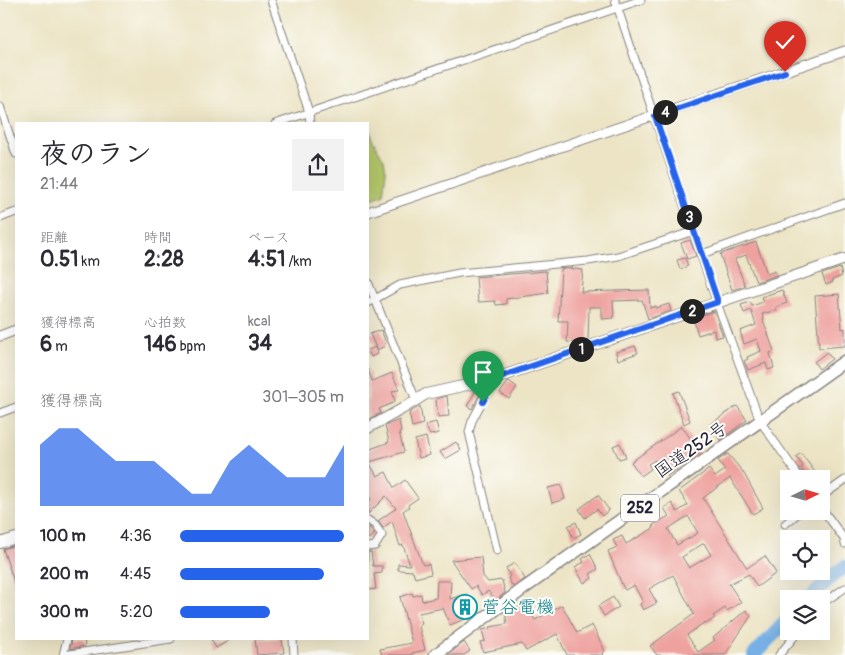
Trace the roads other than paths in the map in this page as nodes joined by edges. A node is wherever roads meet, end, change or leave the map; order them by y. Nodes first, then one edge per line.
1 (271, 0) edge
2 (615, 0) edge
3 (641, 0) edge
4 (618, 8) junction
5 (845, 51) edge
6 (0, 106) edge
7 (309, 112) junction
8 (655, 116) junction
9 (282, 122) edge
10 (310, 122) edge
11 (15, 151) edge
12 (845, 203) edge
13 (15, 212) edge
14 (369, 212) edge
15 (0, 218) edge
16 (694, 231) junction
17 (702, 254) junction
18 (845, 259) edge
19 (370, 301) edge
20 (718, 302) junction
21 (15, 330) edge
22 (0, 336) edge
23 (845, 361) edge
24 (494, 379) junction
25 (416, 400) junction
26 (15, 407) edge
27 (0, 413) edge
28 (760, 421) junction
29 (369, 427) edge
30 (795, 470) edge
31 (845, 480) edge
32 (830, 491) edge
33 (790, 520) edge
34 (830, 520) edge
35 (369, 521) edge
36 (785, 524) dead end
37 (15, 538) edge
38 (0, 543) edge
39 (845, 544) edge
40 (369, 547) edge
41 (497, 550) dead end
42 (845, 588) edge
43 (830, 598) edge
44 (67, 640) edge
45 (164, 640) edge
46 (293, 640) edge
47 (792, 640) edge
48 (63, 655) edge
49 (294, 655) edge
50 (435, 655) edge
51 (780, 655) edge

1 - 7 street
2 - 4 street
3 - 4 street
4 - 7 street
4 - 8 street
5 - 8 street
6 - 11 street
7 - 9 street
7 - 10 street
8 - 14 street
8 - 16 street
12 - 17 street
13 - 15 street
16 - 17 street
16 - 19 street
17 - 20 street
18 - 20 main road
19 - 25 street
20 - 24 main road
20 - 28 street
21 - 22 street
23 - 28 highway, 国道252号 / 252
24 - 25 main road
24 - 41 street
25 - 29 main road
26 - 27 street
28 - 30 street
28 - 50 highway, 国道252号 / 252
31 - 32 street
33 - 36 street
34 - 39 street
35 - 40 street
37 - 38 main road
42 - 43 street
44 - 48 street
45 - 48 street
46 - 49 street
47 - 51 street

